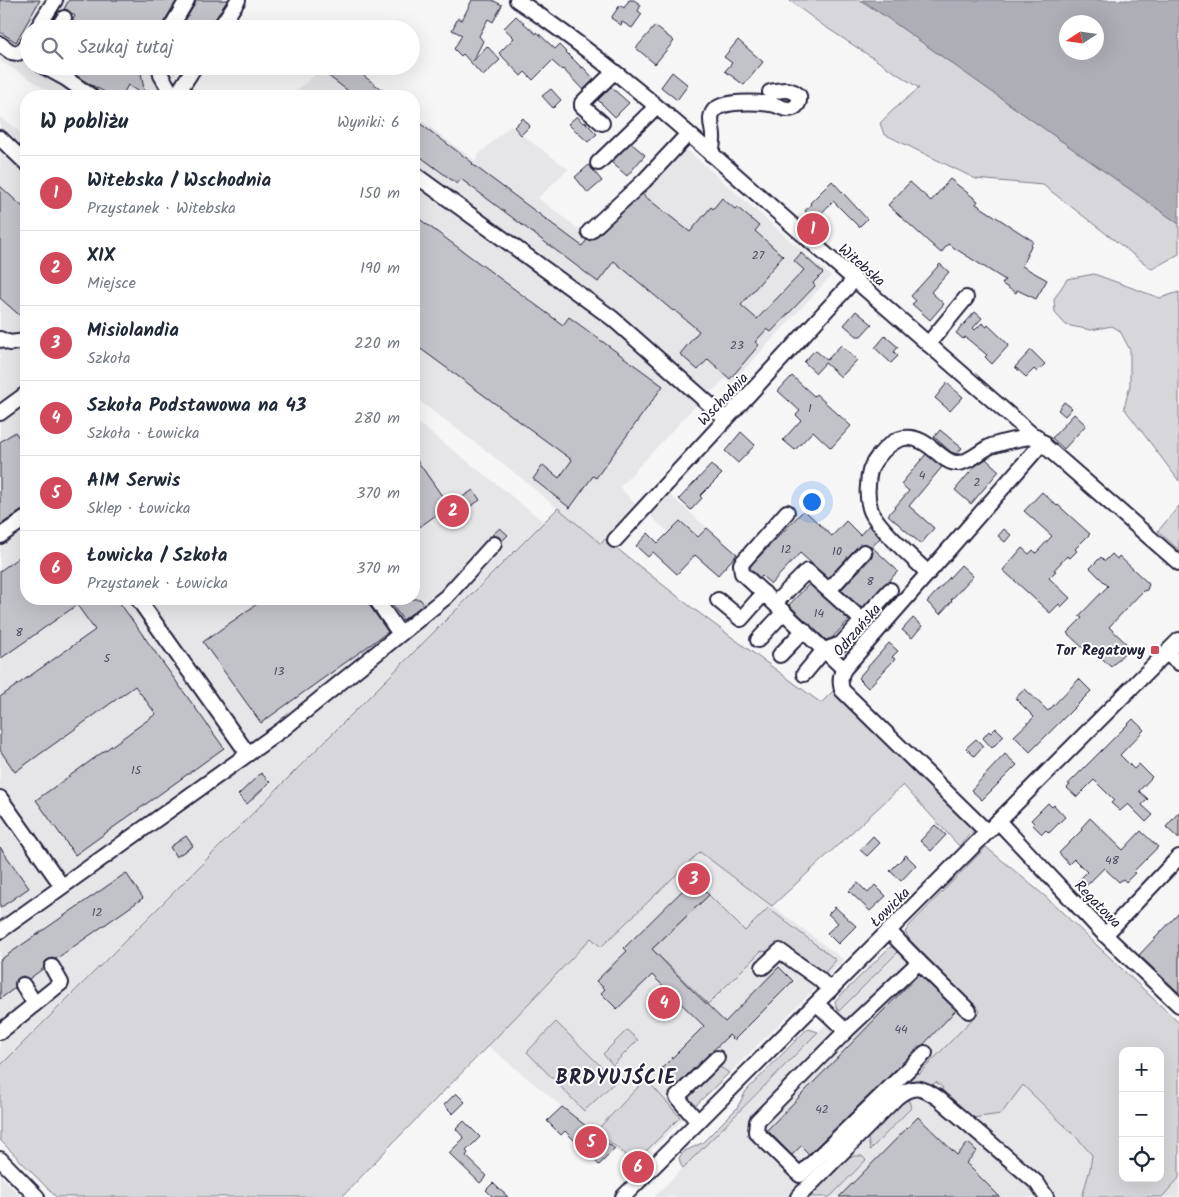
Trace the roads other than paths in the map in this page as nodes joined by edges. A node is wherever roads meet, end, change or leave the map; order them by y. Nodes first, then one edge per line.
1 (55, 0) edge
2 (187, 0) edge
3 (238, 0) edge
4 (517, 0) edge
5 (43, 20) edge
6 (175, 20) edge
7 (225, 20) edge
8 (0, 44) edge
9 (20, 52) edge
10 (614, 72) junction
11 (58, 75) edge
12 (161, 75) edge
13 (189, 75) edge
14 (82, 90) edge
15 (170, 90) edge
16 (178, 90) edge
17 (770, 92) dead end
18 (656, 107) junction
19 (602, 123) dead end
20 (688, 134) junction
21 (0, 138) edge
22 (711, 154) junction
23 (20, 156) edge
24 (598, 163) dead end
25 (420, 178) edge
26 (589, 232) dead end
27 (854, 280) junction
28 (966, 298) dead end
29 (0, 340) edge
30 (20, 342) edge
31 (928, 344) junction
32 (20, 398) edge
33 (0, 413) edge
34 (726, 419) junction
35 (1039, 439) junction
36 (787, 512) dead end
37 (20, 522) edge
38 (0, 536) edge
39 (615, 540) dead end
40 (494, 544) dead end
41 (864, 552) dead end
42 (1179, 563) edge
43 (928, 573) junction
44 (829, 590) junction
45 (890, 590) dead end
46 (764, 593) junction
47 (718, 600) dead end
48 (142, 605) edge
49 (380, 605) edge
50 (779, 608) junction
51 (863, 621) junction
52 (804, 630) junction
53 (400, 634) junction
54 (758, 640) dead end
55 (1179, 640) edge
56 (824, 650) junction
57 (1166, 653) junction
58 (780, 655) dead end
59 (1179, 663) edge
60 (844, 668) junction
61 (804, 674) dead end
62 (248, 754) junction
63 (0, 798) edge
64 (998, 822) junction
65 (987, 832) junction
66 (1179, 857) edge
67 (62, 886) junction
68 (0, 931) edge
69 (889, 931) junction
70 (1105, 935) junction
71 (919, 962) junction
72 (52, 967) dead end
73 (763, 967) dead end
74 (23, 985) dead end
75 (830, 990) junction
76 (35, 1004) junction
77 (816, 1004) junction
78 (1179, 1005) edge
79 (969, 1011) dead end
80 (846, 1031) junction
81 (0, 1032) edge
82 (925, 1053) dead end
83 (717, 1058) dead end
84 (698, 1122) junction
85 (0, 1159) edge
86 (632, 1194) edge
87 (37, 1197) edge
88 (798, 1197) edge
89 (1046, 1197) edge

1 - 5 street
2 - 6 street
3 - 7 street
4 - 10 street, Witebska
8 - 9 street
10 - 18 street, Witebska
10 - 19 street
11 - 14 street
12 - 15 street
13 - 16 street
17 - 22 street
18 - 20 street, Witebska
18 - 24 street
20 - 22 street, Witebska
20 - 26 street
21 - 23 street
22 - 27 street, Witebska
25 - 34 street
27 - 31 street, Witebska
27 - 34 street, Wschodnia
28 - 31 street
29 - 30 street
31 - 35 street, Witebska
32 - 33 street
34 - 39 street, Wschodnia
35 - 42 street, Witebska
35 - 43 street, Odrzańska
35 - 43 street
36 - 46 street
37 - 38 street
40 - 53 street
41 - 44 street
43 - 60 street, Odrzańska
44 - 50 street
44 - 51 street
45 - 51 street
46 - 47 street
46 - 50 street
48 - 62 street
49 - 53 street
50 - 52 street
50 - 54 street
51 - 56 street
52 - 56 street
52 - 58 street
53 - 62 street
55 - 57 street, Łowicka
56 - 60 street
56 - 61 street
57 - 59 street
57 - 64 street, Łowicka
60 - 65 street, Odrzańska
62 - 67 street
63 - 67 street
64 - 65 street, Łowicka
64 - 70 street, Regatowa
65 - 69 street, Łowicka
66 - 70 street
67 - 68 street
69 - 71 street
69 - 75 street, Łowicka
70 - 78 street, Regatowa
71 - 79 street
71 - 80 street
72 - 76 street
73 - 75 street
74 - 76 street
75 - 77 street, Łowicka
76 - 81 street
77 - 80 street
77 - 84 street, Łowicka
80 - 82 street
83 - 84 street
84 - 86 street, Łowicka
85 - 87 street
88 - 89 street

